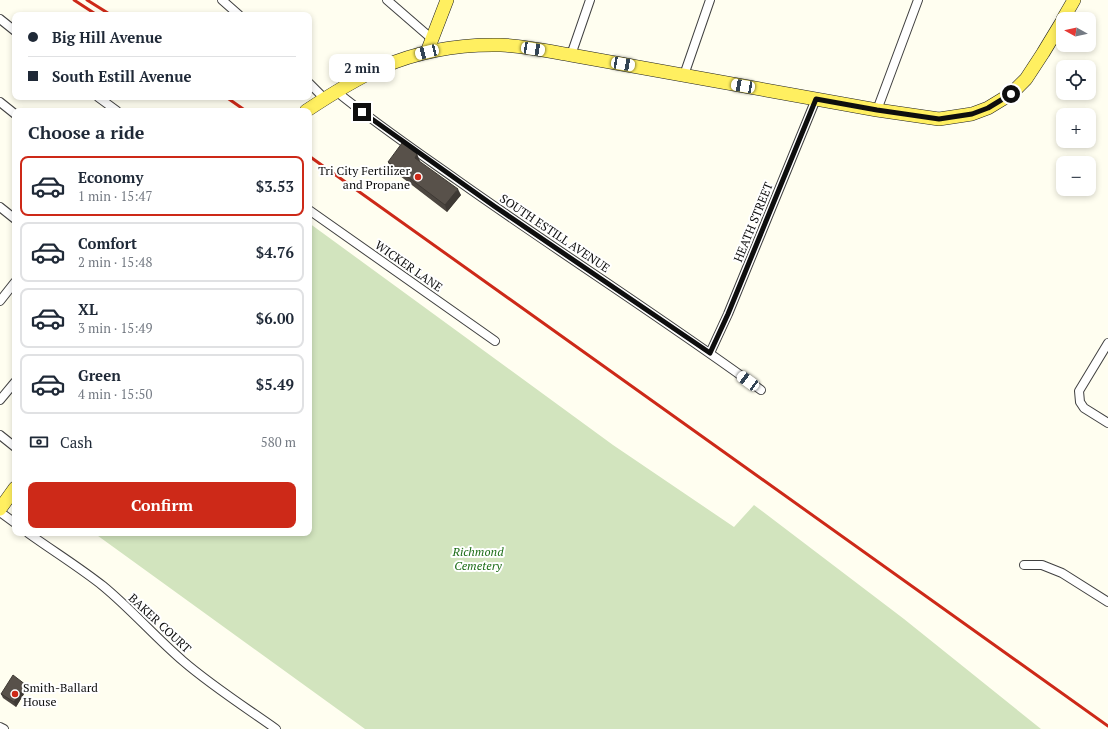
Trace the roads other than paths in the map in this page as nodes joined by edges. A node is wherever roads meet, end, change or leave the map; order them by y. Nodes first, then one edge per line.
1 (222, 0) edge
2 (387, 0) edge
3 (447, 0) edge
4 (590, 0) edge
5 (710, 0) edge
6 (918, 0) edge
7 (1074, 0) edge
8 (236, 12) edge
9 (1067, 12) edge
10 (0, 19) edge
11 (12, 29) edge
12 (1056, 31) edge
13 (432, 39) junction
14 (427, 52) junction
15 (571, 55) junction
16 (684, 75) junction
17 (312, 86) edge
18 (337, 92) junction
19 (325, 99) junction
20 (816, 99) junction
21 (102, 100) edge
22 (0, 102) edge
23 (113, 108) edge
24 (311, 108) edge
25 (877, 110) junction
26 (12, 112) edge
27 (0, 207) edge
28 (312, 212) edge
29 (12, 217) edge
30 (12, 286) edge
31 (0, 301) edge
32 (495, 341) dead end
33 (1108, 343) edge
34 (710, 353) junction
35 (12, 386) edge
36 (761, 390) dead end
37 (0, 400) edge
38 (1108, 422) edge
39 (0, 435) edge
40 (12, 445) edge
41 (12, 492) edge
42 (0, 509) edge
43 (0, 512) edge
44 (12, 521) edge
45 (32, 536) edge
46 (1024, 565) dead end
47 (1108, 602) edge
48 (0, 727) edge
49 (4, 729) edge
50 (276, 729) edge

1 - 8 street
2 - 13 street
3 - 13 main road
4 - 15 street
5 - 16 street
6 - 25 street
7 - 9 main road
10 - 11 street
12 - 25 main road
13 - 14 main road
14 - 15 main road
14 - 18 main road
15 - 16 main road
16 - 20 main road
17 - 19 street
18 - 19 main road
18 - 34 street, SOUTH ESTILL AVENUE
19 - 24 main road
20 - 25 main road
20 - 34 street, HEATH STREET
21 - 23 street
22 - 26 street
27 - 29 street
28 - 32 street, WICKER LANE
30 - 31 street
33 - 38 street
34 - 36 street, SOUTH ESTILL AVENUE
35 - 37 street
39 - 40 street
41 - 42 main road
43 - 44 street
45 - 50 street, BAKER COURT
46 - 47 street
48 - 49 street

